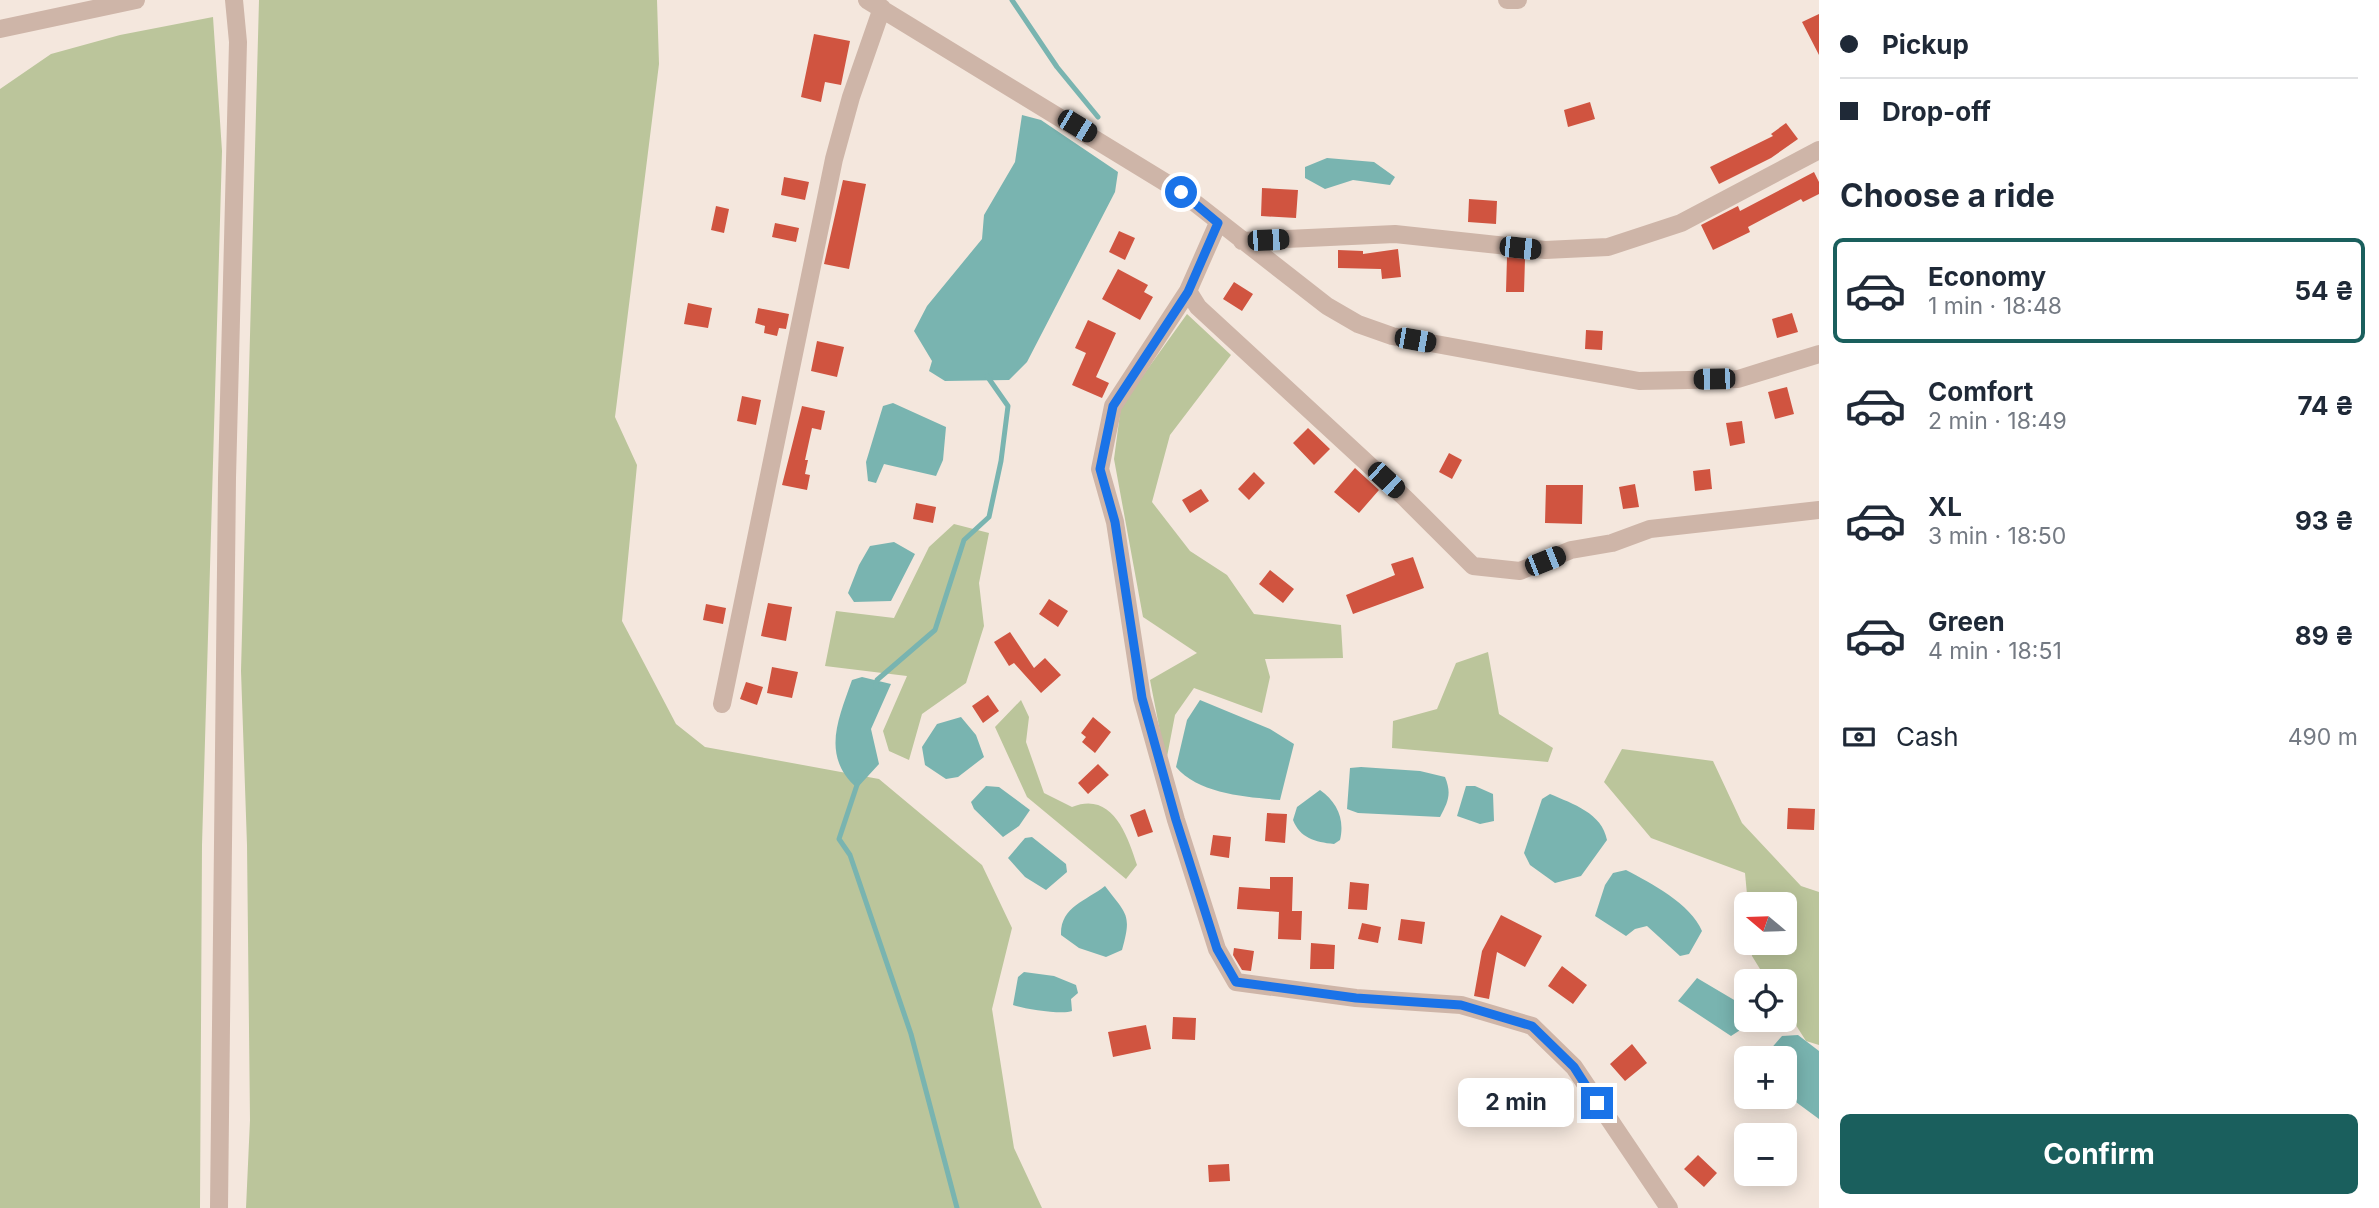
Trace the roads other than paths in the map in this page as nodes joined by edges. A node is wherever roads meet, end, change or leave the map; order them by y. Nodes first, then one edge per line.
1 (136, 0) edge
2 (234, 0) edge
3 (1507, 0) edge
4 (1518, 0) edge
5 (874, 4) edge
6 (0, 29) edge
7 (1819, 150) edge
8 (1218, 223) junction
9 (1242, 241) junction
10 (1188, 292) junction
11 (1819, 354) edge
12 (1819, 510) edge
13 (722, 704) dead end
14 (219, 1208) edge
15 (1669, 1208) edge

1 - 6 street
2 - 14 street
3 - 4 street
5 - 8 street
5 - 13 street
7 - 9 street
8 - 9 street
8 - 10 street
9 - 11 street
10 - 12 street
10 - 15 street

